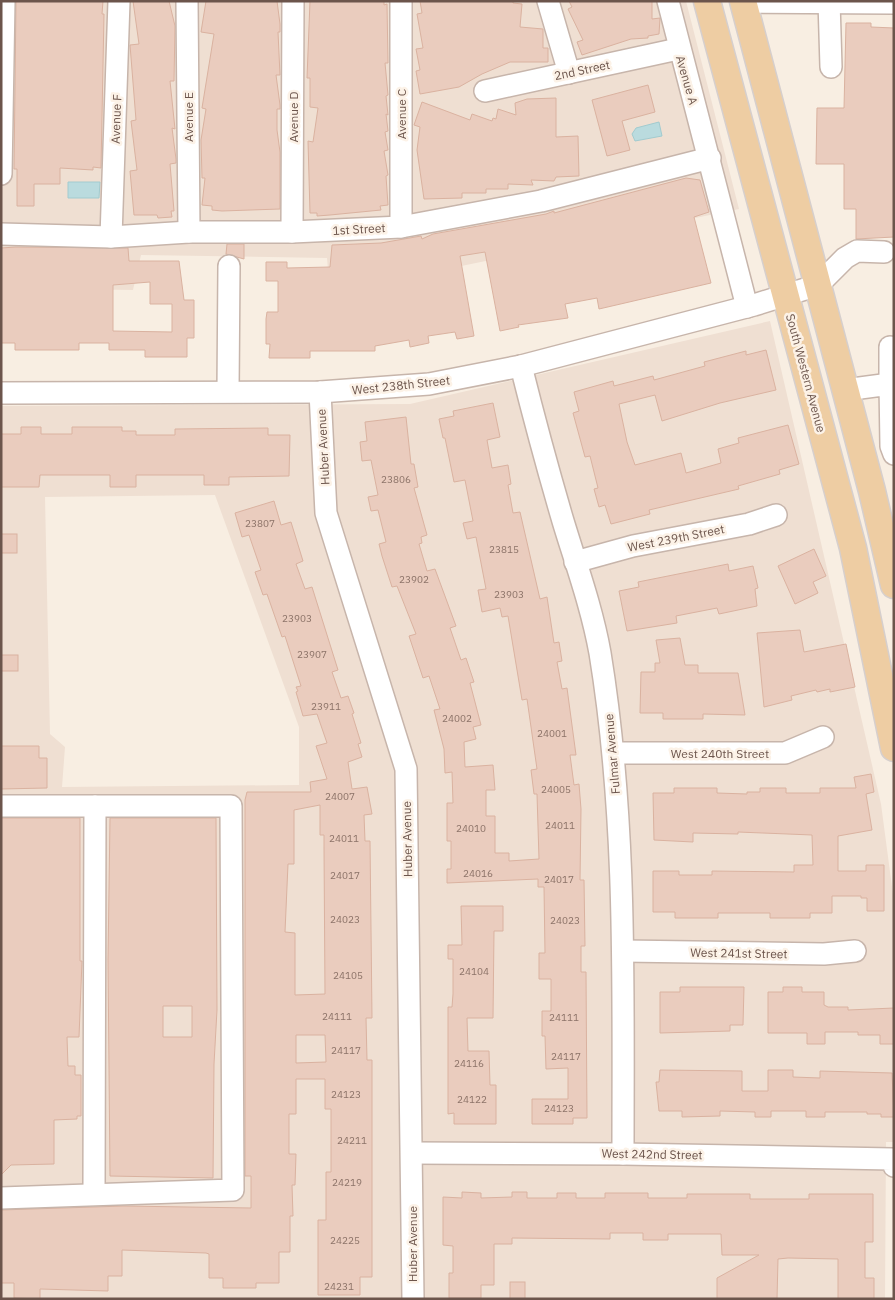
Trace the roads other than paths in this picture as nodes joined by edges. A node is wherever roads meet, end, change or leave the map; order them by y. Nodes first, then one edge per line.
1 (4, 1) edge
2 (119, 1) edge
3 (187, 1) edge
4 (293, 1) edge
5 (401, 1) edge
6 (548, 1) edge
7 (668, 1) edge
8 (708, 1) edge
9 (743, 2) edge
10 (829, 2) edge
11 (894, 3) edge
12 (678, 49) junction
13 (831, 67) dead end
14 (569, 73) junction
15 (485, 91) dead end
16 (710, 158) junction
17 (1, 174) edge
18 (401, 227) junction
19 (189, 232) junction
20 (292, 232) junction
21 (1, 234) edge
22 (111, 237) junction
23 (884, 252) dead end
24 (229, 266) dead end
25 (818, 285) junction
26 (785, 296) junction
27 (747, 308) junction
28 (890, 347) dead end
29 (521, 366) junction
30 (890, 384) junction
31 (845, 390) junction
32 (228, 391) junction
33 (320, 392) junction
34 (1, 393) edge
35 (894, 454) edge
36 (776, 515) dead end
37 (890, 554) edge
38 (575, 562) junction
39 (894, 585) edge
40 (823, 737) dead end
41 (893, 743) edge
42 (614, 753) junction
43 (1, 806) edge
44 (95, 806) junction
45 (623, 951) junction
46 (855, 951) dead end
47 (412, 1153) junction
48 (623, 1154) junction
49 (893, 1163) edge
50 (94, 1194) junction
51 (1, 1198) edge
52 (412, 1299) edge

1 - 17 street
2 - 22 street, Avenue F
3 - 19 street, Avenue E
4 - 20 street, Avenue D
5 - 18 street, Avenue C
6 - 14 street
7 - 12 street, Avenue A
8 - 26 main road, South Western Avenue
9 - 10 street
9 - 25 main road
10 - 11 street
10 - 13 street
12 - 14 street, 2nd Street
12 - 16 street, Avenue A
14 - 15 street, 2nd Street
16 - 18 street, 1st Street
16 - 27 street, Avenue A
18 - 20 street, 1st Street
19 - 20 street, 1st Street
19 - 22 street, 1st Street
21 - 22 street, 1st Street
23 - 25 street
24 - 32 street
25 - 26 street, West 238th Street
25 - 31 main road
26 - 27 street, West 238th Street
26 - 41 main road, South Western Avenue
27 - 29 street, West 238th Street
28 - 30 street
29 - 33 street, West 238th Street
29 - 38 street, Fulmar Avenue
30 - 31 street
30 - 35 street
31 - 37 main road
32 - 33 street, West 238th Street
32 - 34 street, West 238th Street
33 - 47 street, Huber Avenue
36 - 38 street, West 239th Street
37 - 39 main road
38 - 42 street, Fulmar Avenue
40 - 42 street, West 240th Street
42 - 45 street, Fulmar Avenue
43 - 44 street
44 - 50 street
44 - 50 street
45 - 46 street, West 241st Street
45 - 48 street, Fulmar Avenue
47 - 48 street, West 242nd Street
47 - 52 street, Huber Avenue
48 - 49 street, West 242nd Street
50 - 51 street

